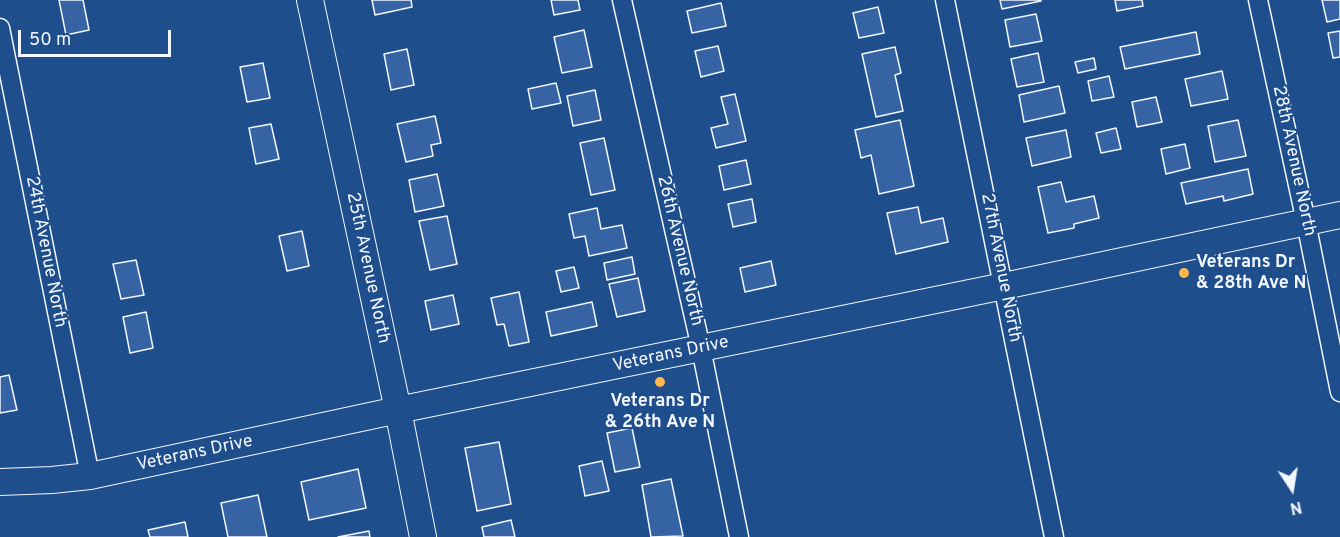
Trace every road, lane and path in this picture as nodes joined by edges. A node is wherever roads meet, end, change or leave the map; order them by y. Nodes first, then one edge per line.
1 (310, 0) edge
2 (622, 0) edge
3 (945, 0) edge
4 (1258, 0) edge
5 (0, 28) edge
6 (1340, 215) edge
7 (1306, 222) junction
8 (1004, 286) junction
9 (701, 348) junction
10 (1340, 392) edge
11 (398, 410) junction
12 (90, 476) junction
13 (0, 482) edge
14 (423, 537) edge
15 (739, 537) edge
16 (1054, 537) edge

1 - 11 main road, 25th Avenue North
2 - 9 street, 26th Avenue North
3 - 8 street, 27th Avenue North
4 - 7 street, 28th Avenue North
5 - 12 street, 24th Avenue North
6 - 7 main road, Veterans Drive
7 - 8 main road, Veterans Drive
7 - 10 street, 28th Avenue North
8 - 9 main road, Veterans Drive
8 - 16 street, 27th Avenue North
9 - 11 main road, Veterans Drive
9 - 15 street, 26th Avenue North
11 - 12 main road, Veterans Drive
11 - 14 main road, 25th Avenue North
12 - 13 main road, Veterans Drive

